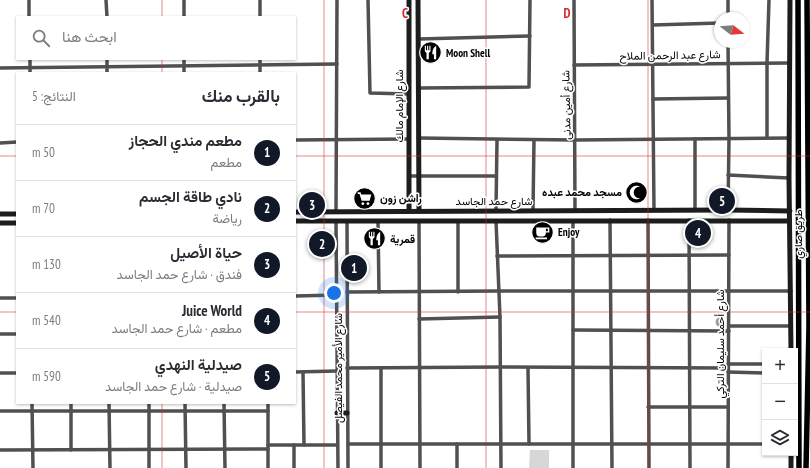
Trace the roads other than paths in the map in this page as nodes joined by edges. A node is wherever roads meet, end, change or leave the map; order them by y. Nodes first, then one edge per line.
1 (29, 0) edge
2 (106, 0) edge
3 (184, 0) edge
4 (260, 0) edge
5 (337, 0) edge
6 (368, 0) edge
7 (409, 0) edge
8 (418, 0) edge
9 (530, 0) edge
10 (574, 0) edge
11 (652, 0) edge
12 (728, 0) edge
13 (769, 0) edge
14 (790, 0) edge
15 (798, 0) edge
16 (807, 0) edge
17 (728, 12) edge
18 (29, 16) edge
19 (107, 16) edge
20 (184, 16) edge
21 (260, 16) edge
22 (714, 24) edge
23 (653, 25) junction
24 (530, 36) junction
25 (419, 39) junction
26 (808, 44) junction
27 (728, 48) edge
28 (30, 60) edge
29 (107, 60) edge
30 (184, 60) edge
31 (260, 60) edge
32 (790, 63) junction
33 (337, 64) junction
34 (728, 64) junction
35 (767, 64) junction
36 (260, 65) junction
37 (574, 65) junction
38 (653, 65) junction
39 (184, 66) junction
40 (107, 67) junction
41 (0, 68) edge
42 (30, 68) junction
43 (30, 72) edge
44 (107, 72) edge
45 (184, 72) edge
46 (260, 72) edge
47 (810, 72) edge
48 (419, 88) junction
49 (409, 94) junction
50 (728, 98) junction
51 (653, 100) junction
52 (419, 138) junction
53 (767, 138) junction
54 (789, 138) junction
55 (409, 139) junction
56 (695, 139) junction
57 (729, 139) junction
58 (296, 140) edge
59 (336, 140) junction
60 (497, 140) junction
61 (534, 140) junction
62 (576, 140) junction
63 (654, 140) junction
64 (0, 142) edge
65 (16, 142) edge
66 (809, 174) edge
67 (728, 175) junction
68 (409, 176) junction
69 (495, 176) junction
70 (419, 177) junction
71 (789, 178) junction
72 (654, 210) junction
73 (695, 210) junction
74 (728, 210) junction
75 (420, 211) junction
76 (496, 211) junction
77 (533, 211) junction
78 (575, 211) junction
79 (780, 211) junction
80 (790, 211) junction
81 (296, 212) edge
82 (336, 212) junction
83 (409, 212) junction
84 (0, 214) edge
85 (16, 214) edge
86 (573, 220) junction
87 (610, 220) junction
88 (648, 220) junction
89 (689, 220) junction
90 (729, 220) junction
91 (296, 221) edge
92 (336, 221) junction
93 (347, 221) junction
94 (378, 221) junction
95 (419, 221) junction
96 (458, 221) junction
97 (496, 221) junction
98 (779, 221) junction
99 (790, 221) junction
100 (0, 223) edge
101 (16, 223) edge
102 (573, 255) junction
103 (610, 255) junction
104 (648, 255) junction
105 (689, 255) junction
106 (729, 255) junction
107 (497, 256) junction
108 (499, 290) junction
109 (648, 291) junction
110 (688, 291) junction
111 (729, 291) junction
112 (791, 291) junction
113 (347, 292) junction
114 (379, 292) junction
115 (419, 292) junction
116 (458, 292) junction
117 (573, 292) junction
118 (610, 292) junction
119 (337, 295) junction
120 (296, 296) edge
121 (0, 298) edge
122 (16, 298) edge
123 (500, 317) junction
124 (419, 319) junction
125 (729, 326) junction
126 (791, 326) junction
127 (809, 328) edge
128 (573, 330) junction
129 (610, 330) junction
130 (648, 330) junction
131 (690, 330) junction
132 (729, 330) junction
133 (0, 334) edge
134 (16, 334) edge
135 (791, 348) edge
136 (728, 364) junction
137 (762, 364) edge
138 (501, 367) junction
139 (347, 368) junction
140 (381, 368) junction
141 (419, 368) junction
142 (528, 368) junction
143 (573, 368) junction
144 (611, 368) junction
145 (648, 368) junction
146 (690, 368) junction
147 (728, 370) junction
148 (337, 371) junction
149 (296, 372) edge
150 (303, 372) junction
151 (0, 373) edge
152 (16, 373) edge
153 (762, 373) edge
154 (32, 404) edge
155 (71, 404) edge
156 (109, 404) edge
157 (149, 404) edge
158 (185, 404) edge
159 (224, 404) edge
160 (268, 404) edge
161 (648, 407) junction
162 (690, 407) junction
163 (728, 407) junction
164 (0, 411) edge
165 (32, 411) junction
166 (71, 411) junction
167 (109, 411) junction
168 (149, 411) junction
169 (185, 411) junction
170 (224, 411) junction
171 (268, 411) junction
172 (337, 413) junction
173 (348, 413) junction
174 (502, 443) junction
175 (690, 443) junction
176 (728, 443) junction
177 (348, 444) junction
178 (381, 444) junction
179 (420, 444) junction
180 (456, 444) junction
181 (529, 444) junction
182 (573, 444) junction
183 (611, 444) junction
184 (648, 444) junction
185 (762, 444) edge
186 (294, 445) junction
187 (304, 445) junction
188 (338, 445) junction
189 (268, 447) junction
190 (110, 449) junction
191 (149, 449) junction
192 (186, 449) junction
193 (225, 449) junction
194 (0, 450) edge
195 (33, 450) junction
196 (71, 450) junction
197 (790, 456) edge
198 (33, 468) edge
199 (110, 468) edge
200 (149, 468) edge
201 (186, 468) edge
202 (225, 468) edge
203 (268, 468) edge
204 (294, 468) edge
205 (338, 468) edge
206 (348, 468) edge
207 (381, 468) edge
208 (420, 468) edge
209 (457, 468) edge
210 (501, 468) edge
211 (573, 468) edge
212 (612, 468) edge
213 (649, 468) edge
214 (690, 468) edge
215 (728, 468) edge
216 (790, 468) edge
217 (800, 468) edge
218 (806, 468) edge

1 - 18 street
2 - 19 street
3 - 20 street
4 - 21 street
5 - 33 street
6 - 49 street
7 - 49 street, شارع الإمام مالك
8 - 25 street, شارع الإمام مالك
9 - 24 street
10 - 37 street, شارع أمين مدنى
11 - 23 street
12 - 17 street
13 - 35 street
14 - 32 street, طريق صاري
15 - 217 main road, طريق صاري
16 - 26 main road, طريق صاري
22 - 23 street
23 - 38 street
24 - 25 street
24 - 48 street
25 - 48 street, شارع الإمام مالك
26 - 47 main road
26 - 66 main road, طريق صاري
27 - 34 street
28 - 42 street
29 - 40 street
30 - 39 street
31 - 36 street
32 - 35 street, شارع عبد الرحمن الملاح
32 - 54 street, طريق صاري
33 - 36 street
33 - 59 street
34 - 35 street, شارع عبد الرحمن الملاح
34 - 38 street, شارع عبد الرحمن الملاح
34 - 50 street
35 - 53 street
36 - 39 street
36 - 46 street
37 - 38 street, شارع عبد الرحمن الملاح
37 - 62 street, شارع أمين مدنى
38 - 51 street
39 - 40 street
39 - 45 street
40 - 42 street
40 - 44 street
41 - 42 street
42 - 43 street
48 - 52 street, شارع الإمام مالك
49 - 55 street, شارع الإمام مالك
50 - 51 street
50 - 57 street
51 - 63 street
52 - 60 street
52 - 70 street, شارع الإمام مالك
53 - 54 street
53 - 57 street
54 - 71 street, طريق صاري
55 - 59 street
55 - 68 street, شارع الإمام مالك
56 - 57 street
56 - 63 street
56 - 73 street
57 - 67 street
58 - 59 street
59 - 82 street
60 - 61 street
60 - 69 street
61 - 62 street
61 - 77 street
62 - 63 street
62 - 78 street, شارع أمين مدنى
63 - 72 street
64 - 65 street
66 - 127 main road, طريق صاري
67 - 71 street
67 - 74 street
68 - 70 street
68 - 83 street, شارع الإمام مالك
69 - 70 street
69 - 76 street
70 - 75 street, شارع الإمام مالك
71 - 80 street, طريق صاري
72 - 73 street, شارع حمد الجاسد
72 - 78 street, شارع حمد الجاسد
73 - 74 street, شارع حمد الجاسد
74 - 79 street, شارع حمد الجاسد
75 - 76 street, شارع حمد الجاسد
75 - 83 street, شارع حمد الجاسد
76 - 77 street, شارع حمد الجاسد
77 - 78 street, شارع حمد الجاسد
79 - 80 street, شارع حمد الجاسد
79 - 98 street
80 - 99 street, طريق صاري
81 - 82 street, شارع حمد الجاسد
82 - 83 street, شارع حمد الجاسد
84 - 85 street
86 - 87 street, شارع حمد الجاسد
86 - 97 street, شارع حمد الجاسد
86 - 102 street
87 - 88 street, شارع حمد الجاسد
87 - 103 street
88 - 89 street, شارع حمد الجاسد
88 - 104 street
89 - 90 street, شارع حمد الجاسد
89 - 105 street
90 - 98 street, شارع حمد الجاسد
90 - 106 street, شارع أحمد سليمان التركي
91 - 92 street, شارع حمد الجاسد
92 - 93 street, شارع حمد الجاسد
92 - 119 street, شارع الأمير محمد الفيصل
93 - 94 street, شارع حمد الجاسد
93 - 113 street, شارع الأمير محمد الفيصل
94 - 95 street, شارع حمد الجاسد
94 - 114 street
95 - 96 street, شارع حمد الجاسد
95 - 115 street
96 - 97 street, شارع حمد الجاسد
96 - 116 street
97 - 107 street
98 - 99 street, شارع حمد الجاسد
99 - 112 street, طريق صاري
100 - 101 street
102 - 103 street
102 - 107 street
102 - 117 street
103 - 104 street
103 - 118 street
104 - 105 street
104 - 109 street
105 - 106 street
105 - 110 street
106 - 111 street, شارع أحمد سليمان التركي
107 - 108 street
108 - 116 street
108 - 117 street
108 - 123 street
109 - 110 street
109 - 118 street
109 - 130 street
110 - 111 street
110 - 131 street
111 - 112 street
111 - 125 street, شارع أحمد سليمان التركي
112 - 126 street, طريق صاري
113 - 114 street
113 - 139 street, شارع الأمير محمد الفيصل
114 - 115 street
115 - 116 street
115 - 124 street
117 - 118 street
117 - 128 street
118 - 129 street
119 - 120 street
119 - 148 street, شارع الأمير محمد الفيصل
121 - 122 street
123 - 124 street
123 - 138 street
124 - 141 street
125 - 126 street
125 - 132 street, شارع أحمد سليمان التركي
126 - 135 street, طريق صاري
127 - 218 main road, طريق صاري
128 - 129 street
128 - 143 street
129 - 130 street
129 - 144 street
130 - 131 street
130 - 145 street
131 - 132 street
131 - 146 street
132 - 136 street, شارع أحمد سليمان التركي
133 - 134 street
136 - 137 street
136 - 147 street, شارع أحمد سليمان التركي
138 - 141 street
138 - 142 street
138 - 174 street
139 - 140 street
139 - 173 street, شارع الأمير محمد الفيصل
140 - 141 street
140 - 178 street
141 - 179 street
142 - 143 street
142 - 181 street
143 - 144 street
143 - 182 street
144 - 145 street
144 - 183 street
145 - 146 street
145 - 161 street
146 - 147 street
146 - 162 street
147 - 153 street
147 - 163 street, شارع أحمد سليمان التركي
148 - 150 street
148 - 172 street, شارع الأمير محمد الفيصل
149 - 150 street
150 - 187 street
151 - 152 street
154 - 165 street
155 - 166 street
156 - 167 street
157 - 168 street
158 - 169 street
159 - 170 street
160 - 171 street
161 - 162 street
161 - 184 street
162 - 163 street
162 - 175 street
163 - 176 street, شارع أحمد سليمان التركي
164 - 165 street
165 - 166 street
165 - 195 street
166 - 167 street
166 - 196 street
167 - 168 street
167 - 190 street
168 - 169 street
168 - 191 street
169 - 170 street
169 - 192 street
170 - 171 street
170 - 193 street
171 - 189 street
172 - 173 street
172 - 188 street, شارع الأمير محمد الفيصل
173 - 177 street, شارع الأمير محمد الفيصل
174 - 180 street
174 - 181 street
174 - 210 street
175 - 176 street
175 - 184 street
175 - 214 street
176 - 185 street
176 - 215 street, شارع أحمد سليمان التركي
177 - 178 street
177 - 206 street, شارع الأمير محمد الفيصل
178 - 179 street
178 - 207 street
179 - 180 street
179 - 208 street
180 - 209 street
181 - 182 street
182 - 183 street
182 - 211 street
183 - 184 street
183 - 212 street
184 - 213 street
186 - 187 street
186 - 189 street
186 - 204 street
187 - 188 street
188 - 205 street, شارع الأمير محمد الفيصل
189 - 193 street
189 - 203 street
190 - 191 street
190 - 196 street
190 - 199 street
191 - 192 street
191 - 200 street
192 - 193 street
192 - 201 street
193 - 202 street
194 - 195 street
195 - 196 street
195 - 198 street
197 - 216 street

